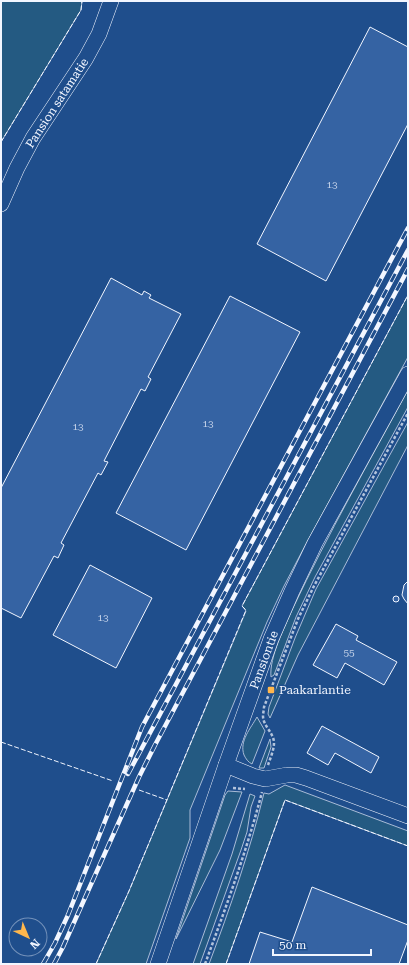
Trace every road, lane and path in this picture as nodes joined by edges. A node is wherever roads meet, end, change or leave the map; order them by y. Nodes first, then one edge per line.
1 (112, 1) edge
2 (1, 204) edge
3 (408, 374) edge
4 (408, 413) edge
5 (226, 765) junction
6 (265, 779) junction
7 (408, 816) edge
8 (158, 964) edge
9 (205, 964) edge

1 - 2 street, Pansion satamatie
3 - 5 street, Pansiontie
4 - 6 path
5 - 6 street
5 - 8 street, Pansiontie
6 - 7 street
6 - 9 path

